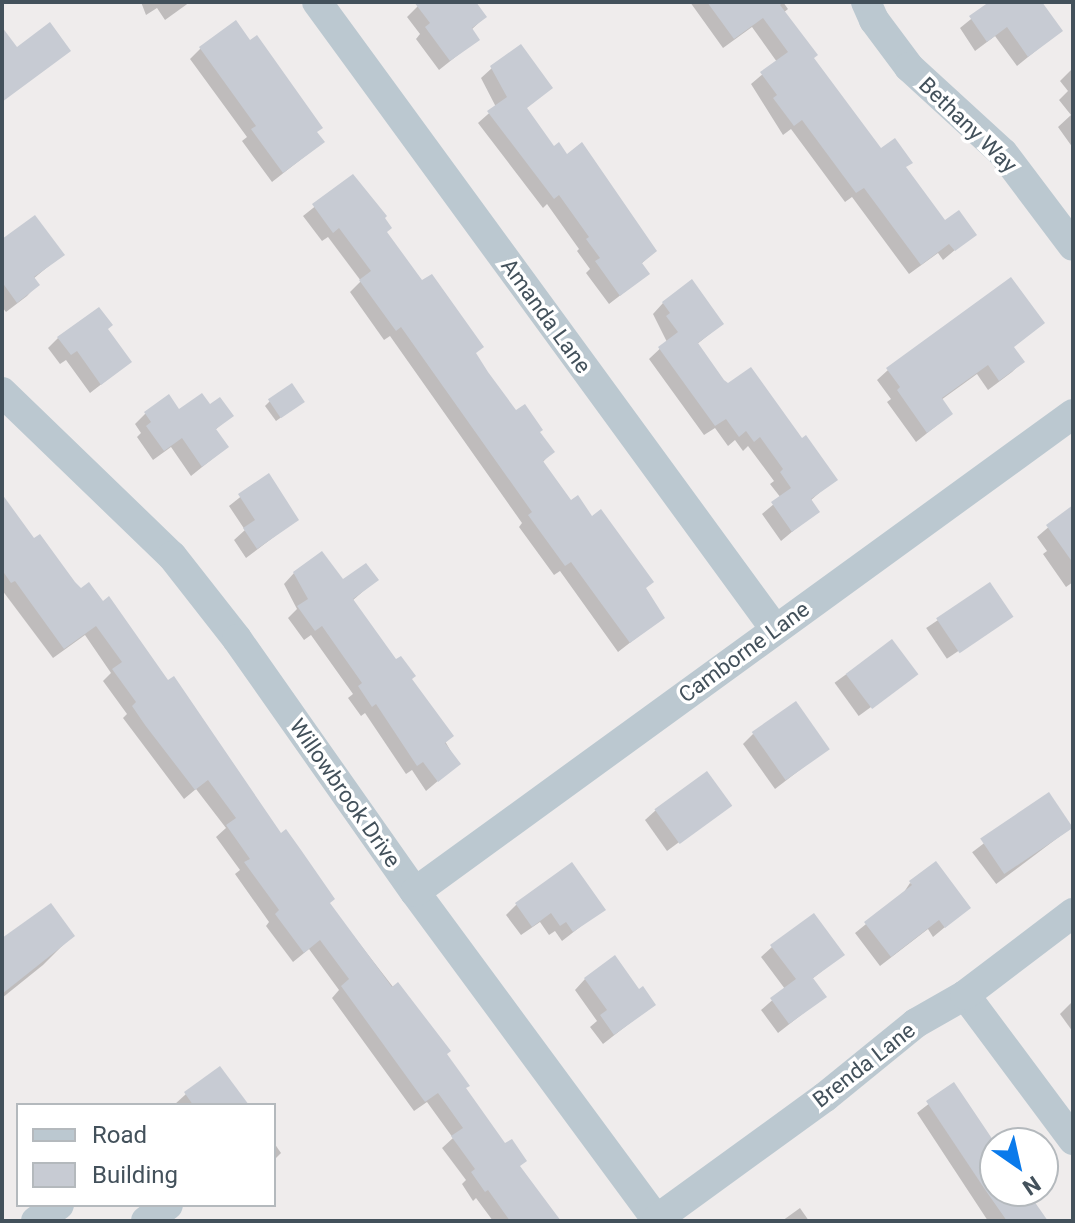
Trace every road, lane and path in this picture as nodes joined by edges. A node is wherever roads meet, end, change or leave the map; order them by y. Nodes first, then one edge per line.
1 (317, 2) edge
2 (866, 2) edge
3 (1073, 246) edge
4 (2, 392) edge
5 (1073, 414) edge
6 (775, 629) junction
7 (415, 892) junction
8 (1073, 913) edge
9 (965, 995) junction
10 (1073, 1140) edge
11 (56, 1207) edge
12 (165, 1207) edge
13 (657, 1220) edge
14 (36, 1221) edge
15 (146, 1221) edge

1 - 6 street, Amanda Lane
2 - 3 street, Bethany Way
4 - 7 street, Willowbrook Drive
5 - 6 street, Camborne Lane
6 - 7 street, Camborne Lane
7 - 13 street, Willowbrook Drive
8 - 9 street, Brenda Lane
9 - 10 street
9 - 13 street, Brenda Lane
11 - 14 street
12 - 15 street

